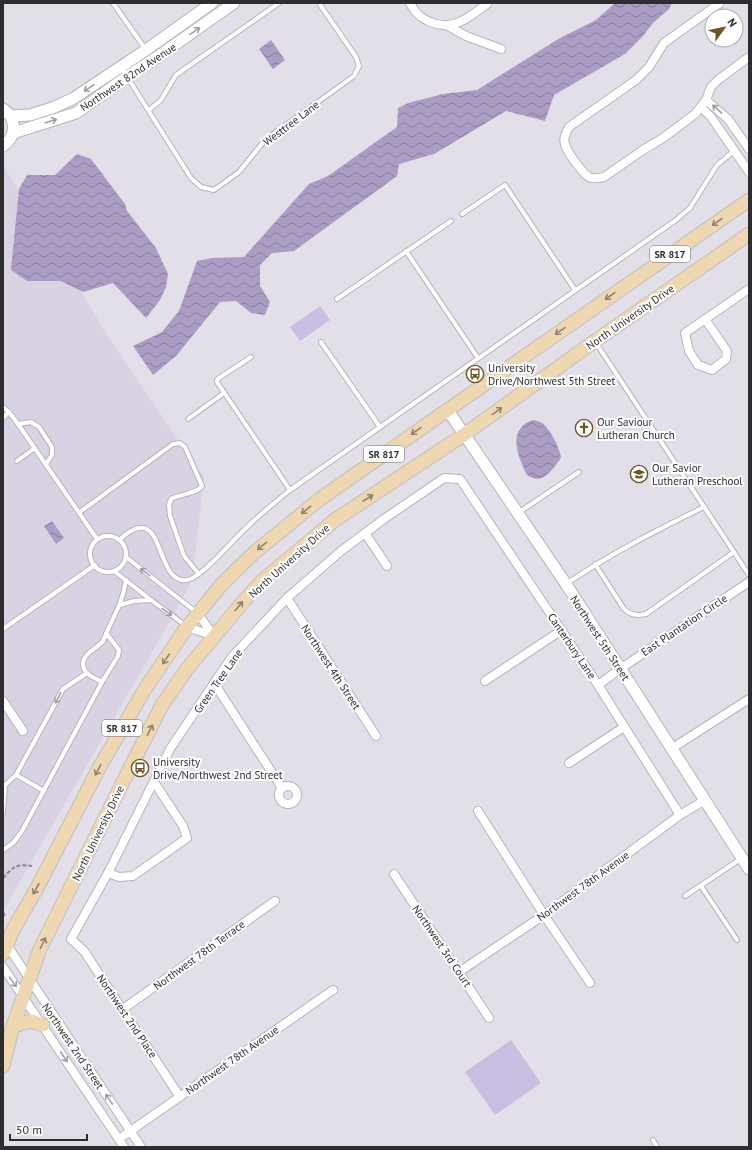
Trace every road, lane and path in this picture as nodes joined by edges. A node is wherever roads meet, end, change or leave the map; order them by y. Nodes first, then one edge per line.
1 (114, 3) edge
2 (212, 3) edge
3 (234, 3) edge
4 (279, 3) edge
5 (319, 3) edge
6 (410, 3) edge
7 (488, 3) edge
8 (720, 3) edge
9 (448, 26) junction
10 (501, 49) dead end
11 (146, 50) junction
12 (749, 57) edge
13 (121, 66) junction
14 (128, 76) junction
15 (703, 103) junction
16 (149, 110) junction
17 (7, 113) edge
18 (13, 133) junction
19 (3, 146) edge
20 (747, 146) edge
21 (735, 150) junction
22 (749, 172) edge
23 (749, 200) edge
24 (462, 214) dead end
25 (452, 221) dead end
26 (749, 234) edge
27 (406, 251) junction
28 (749, 289) edge
29 (575, 290) junction
30 (337, 299) dead end
31 (705, 319) junction
32 (595, 341) junction
33 (321, 342) dead end
34 (251, 357) dead end
35 (478, 358) junction
36 (224, 393) junction
37 (3, 407) edge
38 (447, 409) junction
39 (9, 412) junction
40 (3, 418) edge
41 (188, 419) dead end
42 (18, 424) junction
43 (380, 427) junction
44 (465, 434) junction
45 (35, 448) junction
46 (17, 461) dead end
47 (46, 464) junction
48 (579, 472) dead end
49 (460, 479) joint
50 (290, 490) junction
51 (704, 507) junction
52 (80, 512) junction
53 (517, 513) junction
54 (365, 533) junction
55 (97, 539) junction
56 (119, 540) junction
57 (734, 552) junction
58 (126, 557) junction
59 (595, 564) junction
60 (94, 565) junction
61 (387, 566) dead end
62 (114, 571) junction
63 (199, 574) junction
64 (749, 575) edge
65 (126, 580) junction
66 (749, 582) edge
67 (566, 584) junction
68 (287, 598) junction
69 (151, 600) junction
70 (120, 605) junction
71 (198, 614) junction
72 (187, 627) junction
73 (3, 629) edge
74 (562, 630) junction
75 (106, 633) junction
76 (214, 636) junction
77 (620, 669) junction
78 (87, 673) junction
79 (485, 681) dead end
80 (102, 682) junction
81 (214, 683) junction
82 (598, 685) junction
83 (749, 699) edge
84 (3, 702) edge
85 (624, 727) junction
86 (23, 731) dead end
87 (376, 736) dead end
88 (671, 749) junction
89 (569, 763) dead end
90 (16, 775) junction
91 (154, 782) junction
92 (282, 788) dead end
93 (44, 791) junction
94 (705, 800) junction
95 (3, 812) edge
96 (478, 812) dead end
97 (680, 816) junction
98 (3, 850) edge
99 (742, 858) junction
100 (32, 866) dead end
101 (749, 869) edge
102 (108, 873) junction
103 (394, 874) dead end
104 (3, 878) edge
105 (701, 886) junction
106 (685, 896) dead end
107 (275, 901) dead end
108 (3, 912) edge
109 (544, 915) junction
110 (5, 916) dead end
111 (71, 939) joint
112 (737, 940) dead end
113 (4, 946) edge
114 (3, 967) edge
115 (459, 972) junction
116 (30, 980) junction
117 (590, 983) dead end
118 (333, 990) dead end
119 (24, 997) junction
120 (123, 1009) junction
121 (489, 1018) dead end
122 (43, 1024) junction
123 (13, 1026) junction
124 (3, 1066) edge
125 (180, 1097) junction
126 (131, 1131) junction
127 (119, 1139) junction
128 (653, 1140) dead end
129 (124, 1147) edge
130 (141, 1147) edge
131 (658, 1147) edge

1 - 11 lane
2 - 11 street, Northwest 82nd Avenue
14 -> 3 street, Northwest 82nd Avenue
4 - 16 lane
5 - 16 lane, Westtree Lane
6 - 9 street
7 - 9 street
8 - 15 street
9 - 10 street
11 - 13 street, Northwest 82nd Avenue
12 - 15 street
13 - 14 lane, Westtree Lane
13 -> 17 street, Northwest 82nd Avenue
14 - 16 lane, Westtree Lane
18 -> 14 street, Northwest 82nd Avenue
20 -> 15 street
15 - 21 street
17 - 18 street
18 - 19 street
20 - 21 street
21 - 22 street
21 - 29 lane
23 -> 38 main road, SR 817
24 - 29 lane
25 - 27 lane
26 - 32 main road, North University Drive / SR 817
27 - 30 lane
27 - 35 lane
28 - 31 street
29 - 35 lane
31 - 31 street
44 -> 32 main road, North University Drive / SR 817
32 - 51 lane
33 - 43 lane
34 - 36 lane
35 - 43 lane
36 - 41 lane
36 - 50 lane
37 - 39 lane
38 - 44 street, Northwest 5th Street
38 -> 71 main road, SR 817
39 - 40 lane
39 - 42 lane
42 - 45 lane
42 - 47 lane
43 - 50 lane
44 - 53 street, Northwest 5th Street
76 -> 44 main road, North University Drive / SR 817
45 - 46 lane
45 - 47 lane
47 - 52 lane
48 - 53 lane
49 - 54 street, Green Tree Lane
49 - 74 street, Canterbury Lane
50 - 63 lane
51 - 57 lane
51 - 59 lane
52 - 55 lane
52 - 63 lane
53 - 67 street, Northwest 5th Street
54 - 61 street
54 - 68 street, Green Tree Lane
55 - 56 lane
55 - 60 lane
56 - 58 lane
56 - 63 lane
57 - 59 lane
57 - 64 lane
58 - 62 lane
71 -> 58 lane
59 - 67 lane
60 - 62 lane
60 - 73 lane
62 - 65 lane
65 - 69 lane
65 - 70 lane
66 - 77 street, East Plantation Circle
67 - 77 street, Northwest 5th Street
68 - 81 street, Green Tree Lane
68 - 87 street, Northwest 4th Street
69 - 70 lane
69 -> 72 lane
70 - 75 lane
71 - 72 main road, SR 817
71 - 76 street
72 - 76 street
72 -> 113 main road, SR 817
74 - 79 street
74 - 82 street, Canterbury Lane
75 - 78 lane
75 - 80 lane
116 -> 76 main road, North University Drive / SR 817
77 - 82 street
77 - 88 street, Northwest 5th Street
78 - 80 lane
78 -> 90 lane
80 - 93 lane
81 - 91 street, Green Tree Lane
81 - 92 street
82 - 85 street, Canterbury Lane
83 - 88 street
84 - 86 street
85 - 89 street
85 - 97 street, Canterbury Lane
88 - 94 street, Northwest 5th Street
90 - 93 lane
90 - 95 lane
91 - 102 street, Green Tree Lane
91 - 102 street
93 - 98 lane
94 - 97 street, Northwest 78th Avenue
94 - 99 street, Northwest 5th Street
96 - 109 street
97 - 109 street, Northwest 78th Avenue
99 - 101 street, Northwest 5th Street
99 - 105 lane
100 - 104 path
102 - 111 street, Green Tree Lane
103 - 115 street, Northwest 3rd Court
105 - 106 lane
105 - 112 lane
107 - 120 street, Northwest 78th Terrace
108 - 110 path
109 - 115 street, Northwest 78th Avenue
109 - 117 street
111 - 120 street, Northwest 2nd Place
113 - 116 street, Northwest 2nd Street
114 -> 119 street, Northwest 2nd Street
115 - 121 street, Northwest 3rd Court
116 - 119 main road, North University Drive / SR 817
126 -> 116 street, Northwest 2nd Street
118 - 125 street, Northwest 78th Avenue
119 - 122 street, Northwest 2nd Street
119 - 123 main road, North University Drive / SR 817
120 - 125 street, Northwest 2nd Place
122 - 123 main road
122 -> 127 street, Northwest 2nd Street
123 - 124 main road, North University Drive / SR 817
125 - 126 street, Northwest 78th Avenue
126 - 127 street, Northwest 78th Avenue
126 - 130 street, Northwest 2nd Street
127 - 129 street, Northwest 2nd Street
128 - 131 lane

